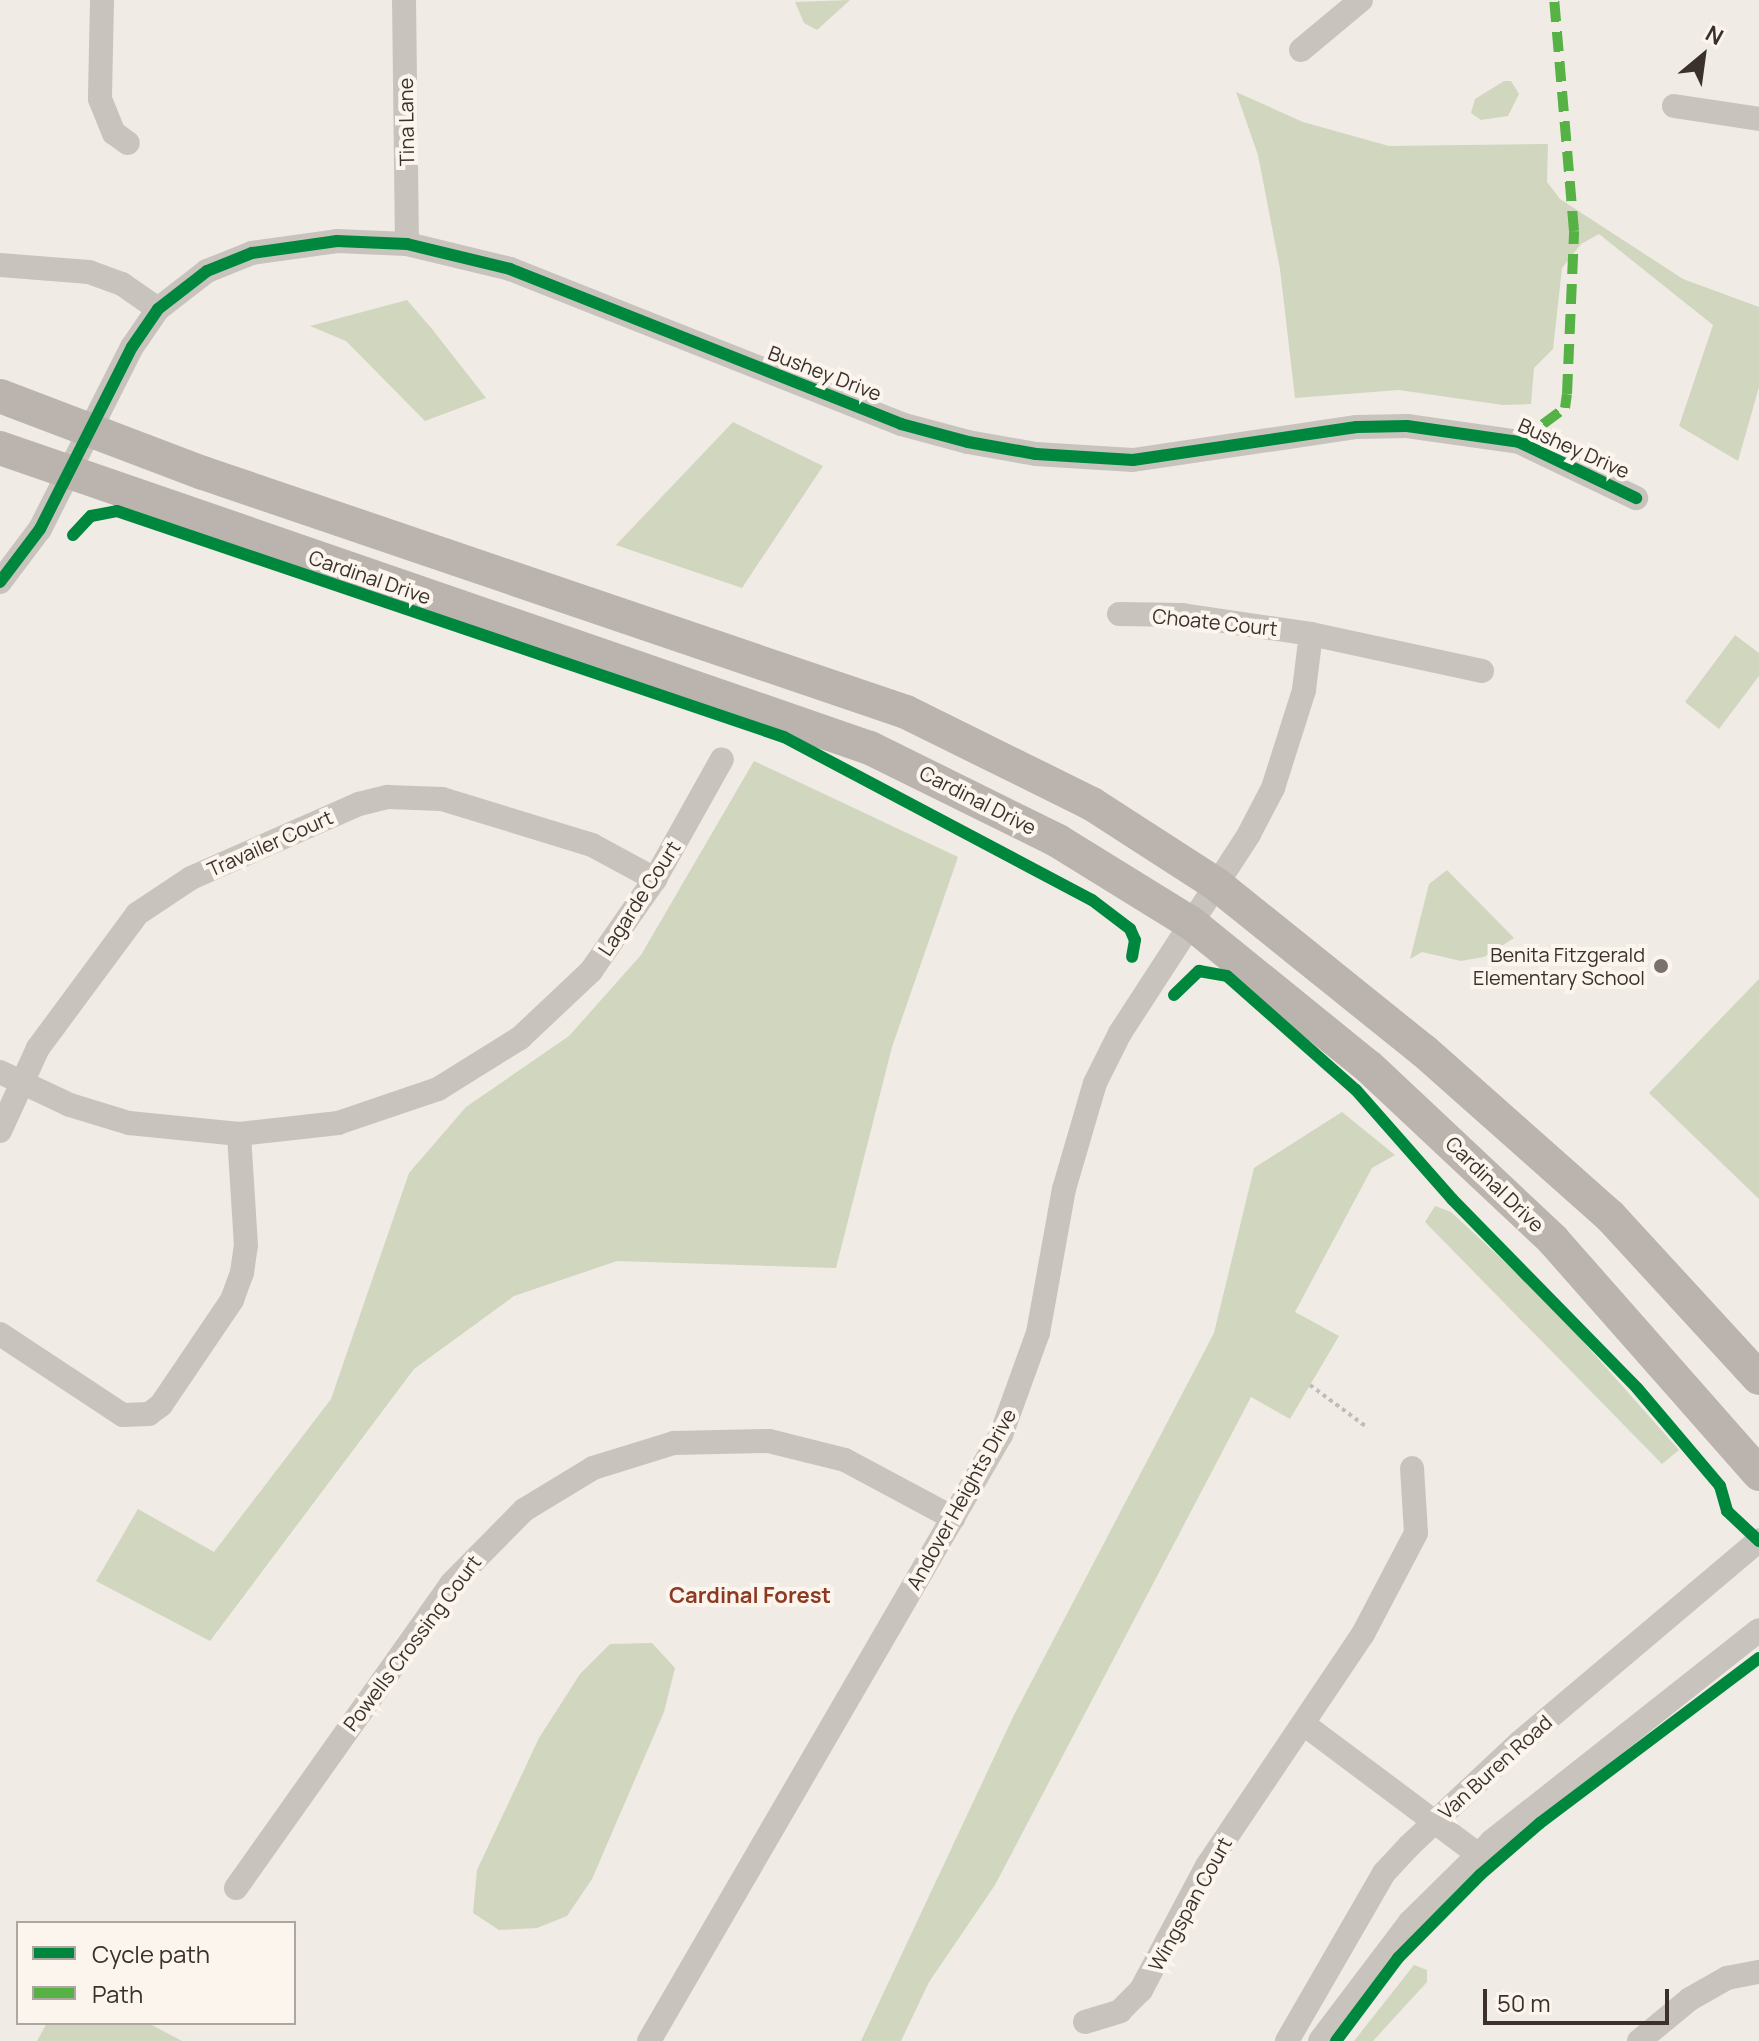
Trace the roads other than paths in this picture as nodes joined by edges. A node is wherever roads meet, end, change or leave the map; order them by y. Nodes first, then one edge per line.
1 (102, 0) edge
2 (404, 0) edge
3 (1361, 0) edge
4 (1301, 50) dead end
5 (1674, 106) dead end
6 (1759, 119) edge
7 (128, 143) dead end
8 (407, 244) junction
9 (0, 265) edge
10 (158, 309) junction
11 (0, 396) edge
12 (90, 432) junction
13 (0, 448) edge
14 (69, 474) junction
15 (1636, 498) dead end
16 (0, 582) edge
17 (1119, 614) dead end
18 (1311, 634) junction
19 (1482, 671) dead end
20 (722, 759) dead end
21 (655, 879) junction
22 (1216, 884) junction
23 (1191, 923) junction
24 (0, 1072) edge
25 (22, 1085) junction
26 (0, 1131) edge
27 (239, 1134) junction
28 (0, 1334) edge
29 (1759, 1378) edge
30 (1412, 1468) dead end
31 (1759, 1474) edge
32 (953, 1518) junction
33 (1759, 1540) edge
34 (1759, 1630) edge
35 (1305, 1725) junction
36 (1434, 1822) junction
37 (1479, 1855) junction
38 (236, 1888) dead end
39 (1759, 1972) edge
40 (1085, 2022) dead end
41 (649, 2041) edge
42 (1287, 2041) edge
43 (1320, 2041) edge
44 (1639, 2041) edge

1 - 7 street
2 - 8 street, Tina Lane
3 - 4 street
5 - 6 street
8 - 10 street, Bushey Drive
8 - 15 street, Bushey Drive
9 - 10 street
10 - 12 street, Bushey Drive
11 - 12 main road
12 - 14 street, Bushey Drive
12 - 22 main road
13 - 14 main road, Cardinal Drive
14 - 16 street, Bushey Drive
14 - 23 main road, Cardinal Drive
17 - 18 street, Choate Court
18 - 19 street, Choate Court
18 - 22 street
20 - 21 street, Lagarde Court
21 - 25 street, Travailer Court
21 - 27 street, Lagarde Court
22 - 23 street, Andover Heights Drive
22 - 29 main road
23 - 31 main road, Cardinal Drive
23 - 32 street, Andover Heights Drive
24 - 25 street, Lagarde Court
25 - 26 street, Travailer Court
25 - 27 street, Lagarde Court
27 - 28 street
30 - 35 street, Wingspan Court
32 - 38 street, Powells Crossing Court
32 - 41 street, Andover Heights Drive
33 - 36 street, Van Buren Road
34 - 37 street
35 - 36 street
35 - 40 street, Wingspan Court
36 - 37 street
36 - 42 street, Van Buren Road
37 - 43 street
39 - 44 street

